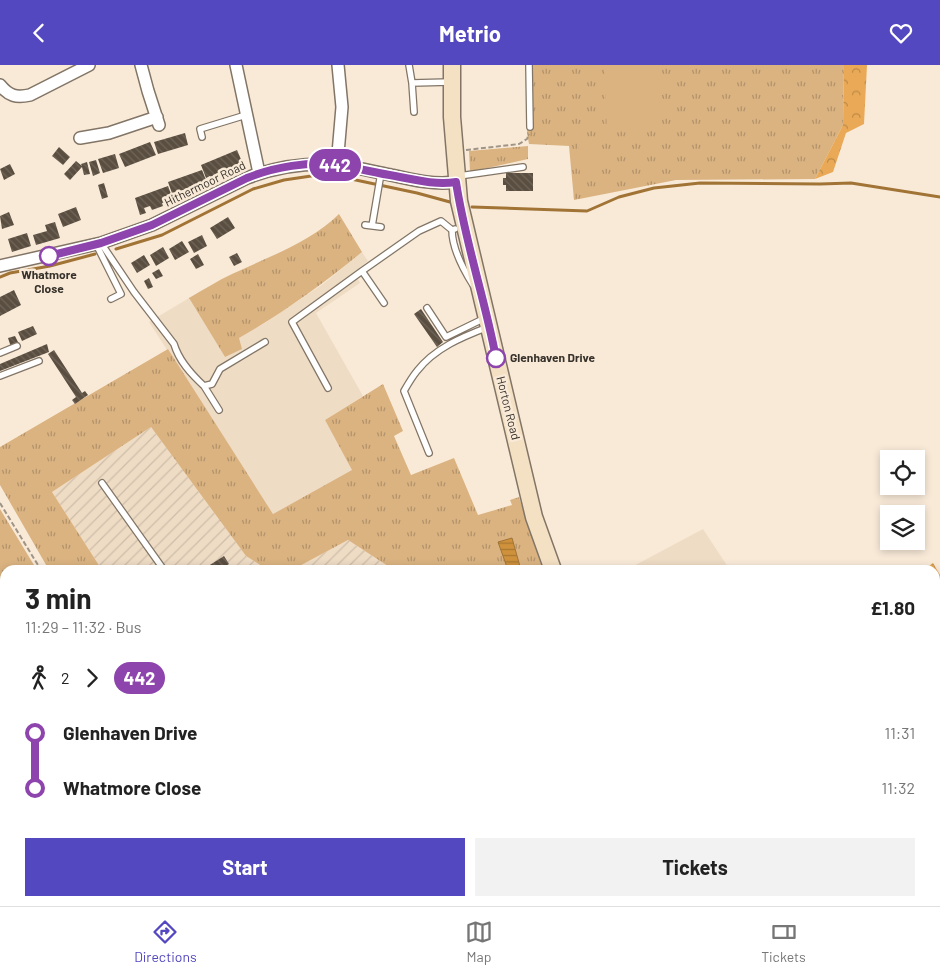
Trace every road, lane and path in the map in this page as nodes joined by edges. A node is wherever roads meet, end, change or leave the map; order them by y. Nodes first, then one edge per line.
1 (89, 65) edge
2 (141, 65) edge
3 (236, 65) edge
4 (338, 65) edge
5 (409, 65) edge
6 (452, 65) edge
7 (529, 65) edge
8 (452, 82) junction
9 (412, 83) junction
10 (0, 85) edge
11 (414, 112) dead end
12 (246, 115) junction
13 (530, 127) joint
14 (202, 137) dead end
15 (80, 138) dead end
16 (454, 152) junction
17 (337, 165) junction
18 (524, 167) dead end
19 (259, 173) junction
20 (380, 176) junction
21 (456, 179) junction
22 (365, 225) dead end
23 (372, 226) junction
24 (380, 227) dead end
25 (458, 228) junction
26 (99, 243) junction
27 (0, 266) edge
28 (362, 271) junction
29 (111, 299) dead end
30 (384, 303) dead end
31 (426, 308) dead end
32 (488, 322) junction
33 (265, 342) dead end
34 (17, 346) dead end
35 (0, 353) edge
36 (39, 361) dead end
37 (0, 376) edge
38 (204, 385) junction
39 (328, 388) dead end
40 (219, 410) dead end
41 (429, 453) dead end
42 (102, 483) dead end
43 (0, 503) edge
44 (38, 565) edge
45 (160, 565) edge
46 (551, 565) edge

1 - 10 street
2 - 15 street
3 - 12 street
4 - 17 street
5 - 9 lane
6 - 8 street, Horton Road
7 - 13 lane
8 - 9 lane
8 - 16 street, Horton Road
9 - 11 lane
12 - 14 lane
12 - 19 street
13 - 16 path
16 - 21 street, Horton Road
17 - 19 street, Hithermoor Road
17 - 20 street, Hithermoor Road
18 - 21 lane
19 - 26 street, Hithermoor Road
20 - 21 street, Hithermoor Road
20 - 23 lane
21 - 25 street, Horton Road
22 - 23 lane
23 - 24 lane
25 - 28 lane
25 - 32 street, Horton Road
26 - 27 street, Hithermoor Road
26 - 29 lane
26 - 38 lane
28 - 30 lane
28 - 39 lane
31 - 32 lane
32 - 41 lane
32 - 46 street, Horton Road
33 - 38 lane
34 - 35 lane
36 - 37 lane
38 - 40 lane
42 - 45 lane
43 - 44 path

